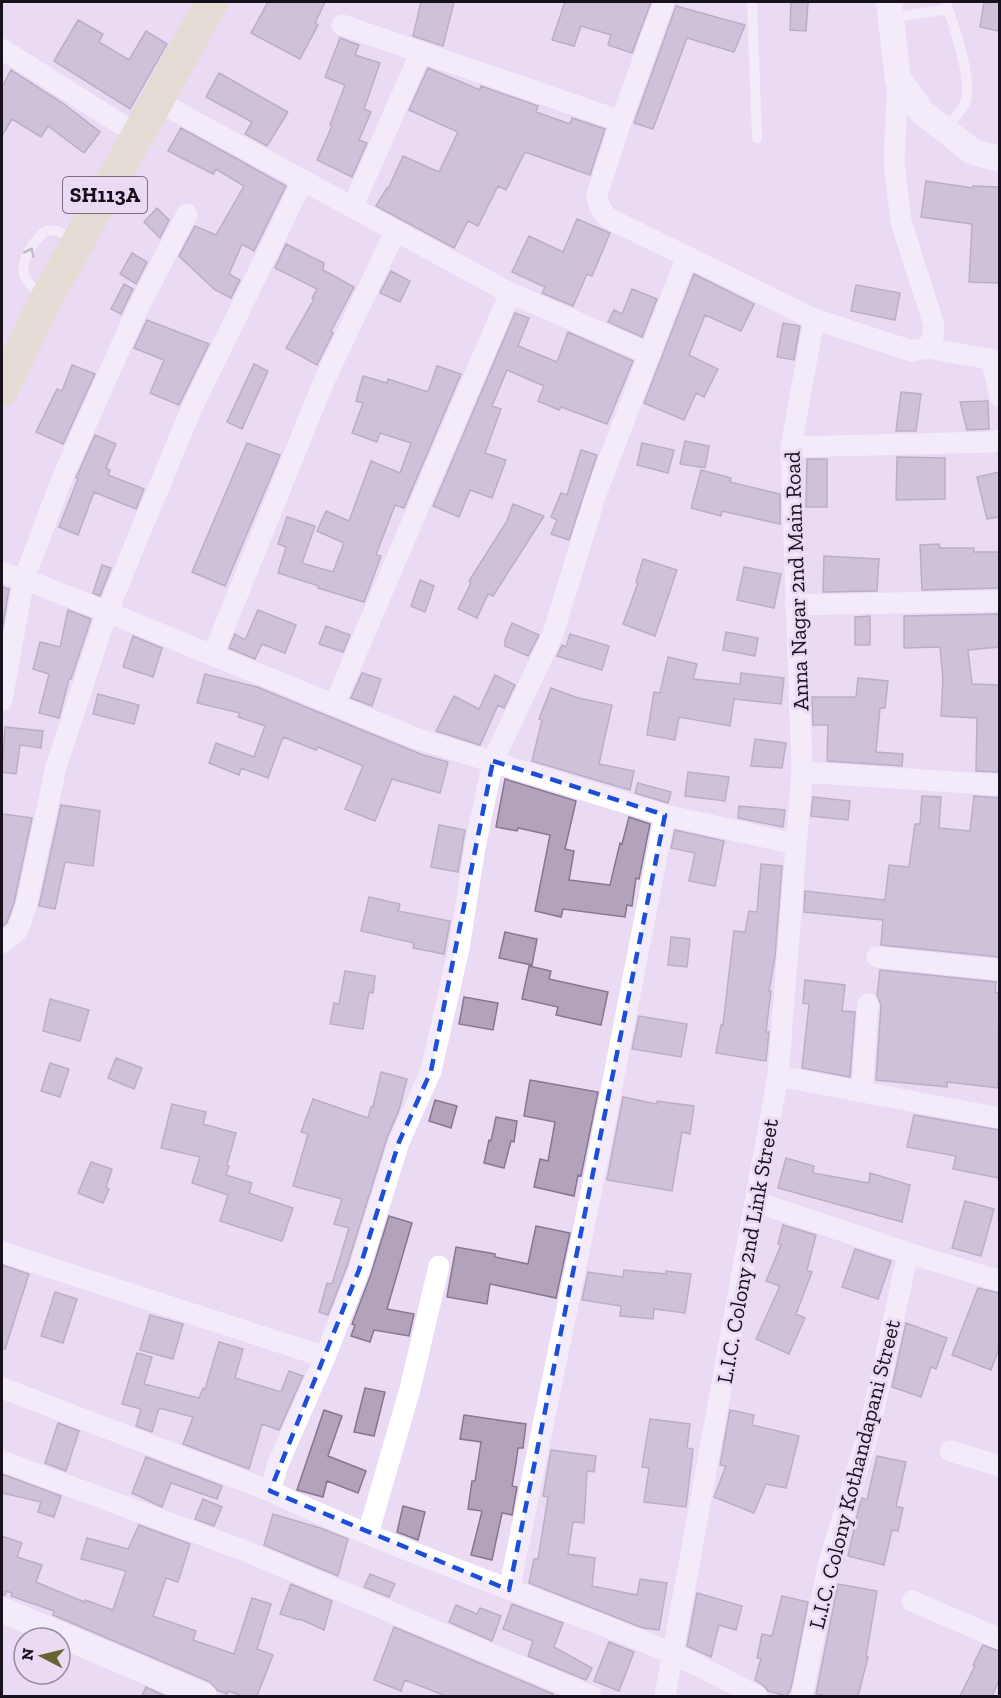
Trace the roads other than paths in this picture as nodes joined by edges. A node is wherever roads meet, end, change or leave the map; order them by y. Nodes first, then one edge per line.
1 (212, 2) edge
2 (664, 2) edge
3 (752, 2) edge
4 (947, 5) edge
5 (890, 10) edge
6 (342, 25) dead end
7 (2, 49) edge
8 (421, 52) junction
9 (898, 79) junction
10 (157, 101) junction
11 (621, 120) junction
12 (945, 130) junction
13 (138, 135) junction
14 (757, 138) dead end
15 (999, 159) edge
16 (303, 180) junction
17 (353, 206) junction
18 (187, 214) dead end
19 (395, 232) junction
20 (687, 256) junction
21 (510, 293) junction
22 (814, 319) junction
23 (927, 348) junction
24 (650, 354) junction
25 (995, 360) edge
26 (2, 390) edge
27 (999, 397) edge
28 (999, 440) edge
29 (791, 447) junction
30 (2, 573) edge
31 (24, 579) junction
32 (999, 601) edge
33 (795, 605) junction
34 (107, 612) junction
35 (213, 656) junction
36 (2, 700) edge
37 (334, 705) junction
38 (493, 761) junction
39 (802, 771) junction
40 (999, 785) edge
41 (665, 815) junction
42 (796, 844) junction
43 (2, 943) edge
44 (877, 957) dead end
45 (999, 970) edge
46 (868, 1004) dead end
47 (778, 1076) junction
48 (862, 1092) junction
49 (999, 1119) edge
50 (756, 1202) junction
51 (2, 1252) edge
52 (908, 1253) junction
53 (439, 1266) dead end
54 (999, 1281) edge
55 (326, 1357) junction
56 (2, 1388) edge
57 (950, 1451) dead end
58 (2, 1461) edge
59 (999, 1466) edge
60 (270, 1491) junction
61 (368, 1534) junction
62 (508, 1590) junction
63 (912, 1601) dead end
64 (2, 1610) edge
65 (999, 1639) edge
66 (673, 1654) junction
67 (204, 1696) edge
68 (591, 1696) edge
69 (665, 1696) edge
70 (757, 1696) edge
71 (802, 1696) edge

1 - 10 main road, SH113A
2 - 11 street
3 - 14 lane
4 - 5 lane
4 - 12 lane
5 - 9 street
6 - 8 street
7 - 13 street
8 - 11 street
8 - 17 street
9 - 12 street
9 - 23 street
10 - 13 main road, SH113A
10 - 16 street
11 - 20 street
12 - 15 street
13 - 26 main road, SH113A
16 - 17 street
16 - 34 street
17 - 19 street
18 - 31 street
19 - 21 street
19 - 35 street
20 - 22 street
20 - 24 street
21 - 24 street
21 - 37 street
22 - 23 street
22 - 29 street, Anna Nagar 2nd Main Road
23 - 25 street
24 - 38 street
25 - 27 street
28 - 29 street
29 - 33 street, Anna Nagar 2nd Main Road
30 - 31 street
31 - 34 street
31 - 36 street
32 - 33 street
33 - 39 street, Anna Nagar 2nd Main Road
34 - 35 street
34 - 43 street
35 - 37 street
37 - 38 street
38 - 41 street
38 - 55 street
39 - 40 street
39 - 42 street, Anna Nagar 2nd Main Road
41 - 42 street
41 - 62 street
42 - 47 street, L.I.C. Colony 2nd Link Street
44 - 45 street
46 - 48 street
47 - 48 street
47 - 50 street, L.I.C. Colony 2nd Link Street
48 - 49 street
50 - 52 street
50 - 66 street, L.I.C. Colony 2nd Link Street
51 - 55 street
52 - 54 street
52 - 71 street, L.I.C. Colony Kothandapani Street
53 - 61 street
55 - 60 street
56 - 60 street
57 - 59 street
58 - 68 street
60 - 61 street
61 - 62 street
62 - 66 street
63 - 65 street
64 - 67 street
66 - 69 street, L.I.C. Colony 2nd Link Street
66 - 70 street

